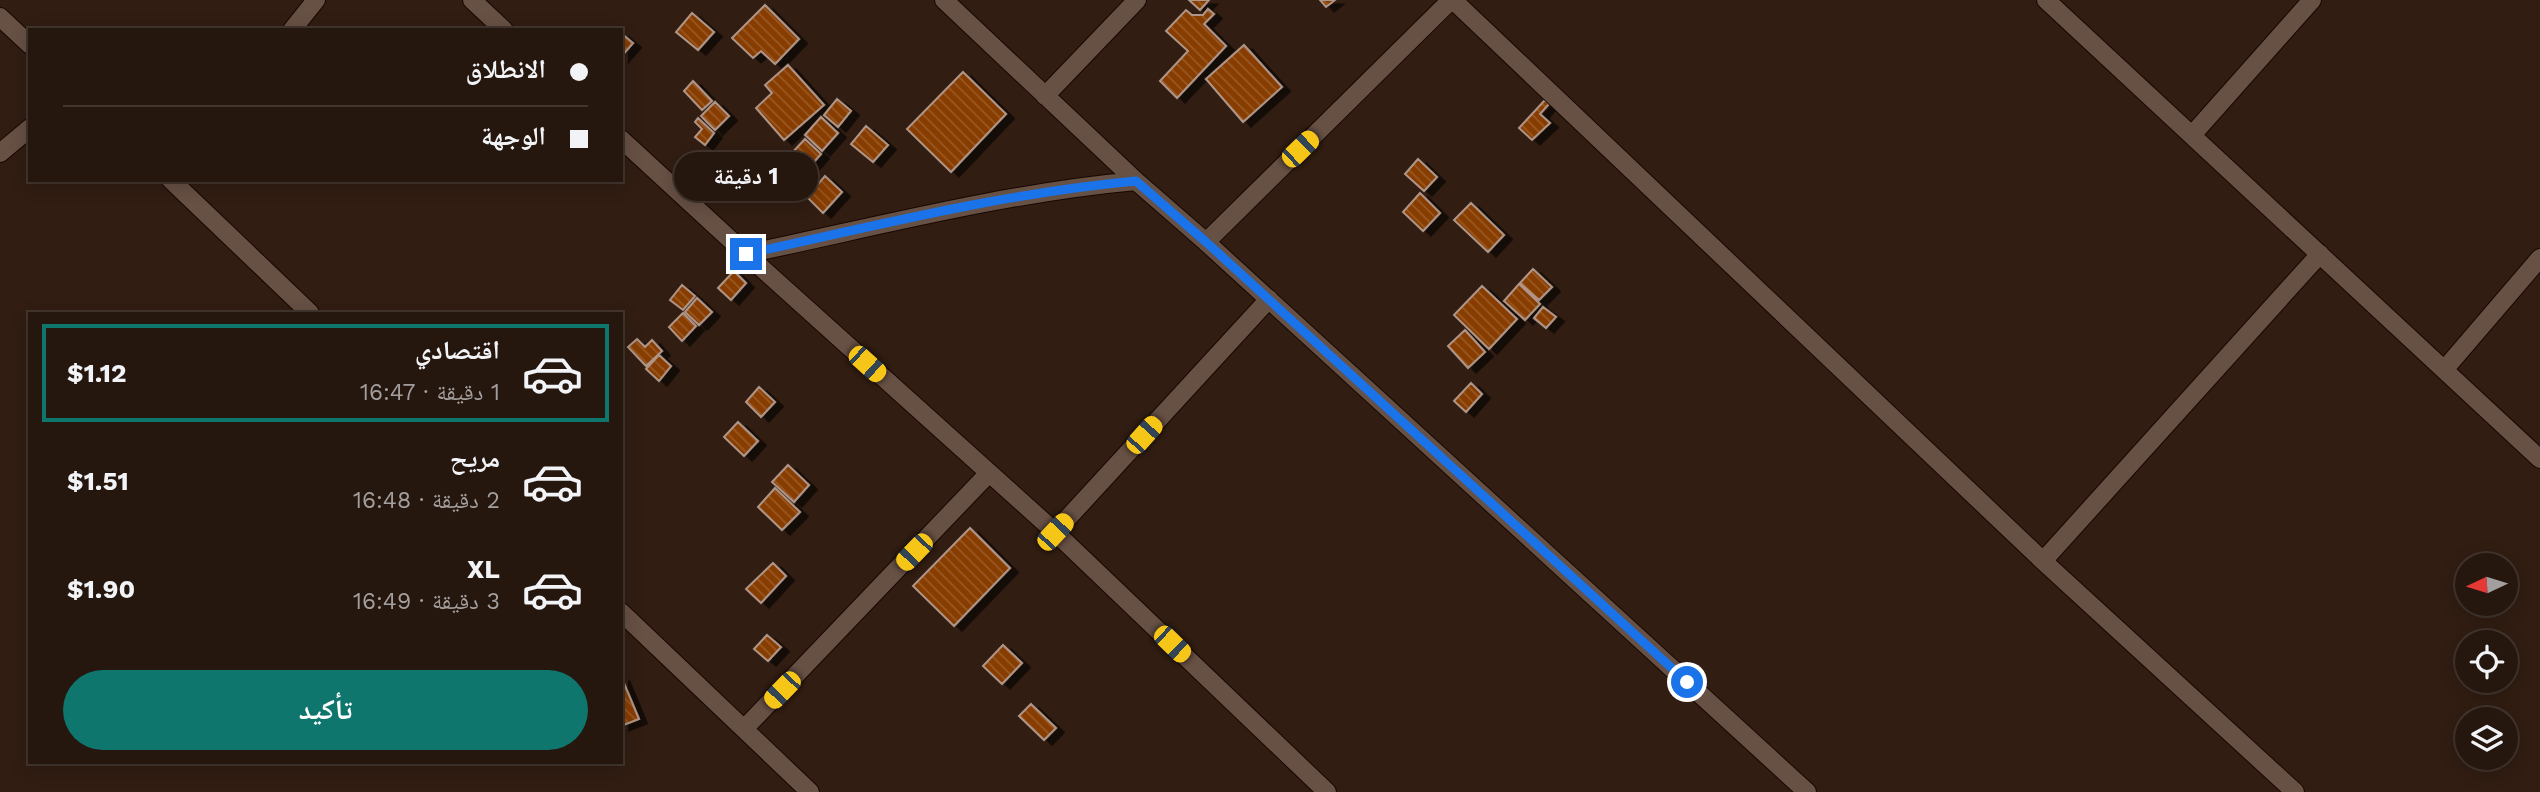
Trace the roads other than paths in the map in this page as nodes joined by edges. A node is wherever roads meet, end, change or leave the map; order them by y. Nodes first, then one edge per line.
1 (316, 0) edge
2 (472, 0) edge
3 (944, 0) edge
4 (1137, 0) edge
5 (1452, 0) edge
6 (2046, 0) edge
7 (2312, 0) edge
8 (0, 17) edge
9 (294, 28) edge
10 (502, 28) edge
11 (28, 43) edge
12 (1045, 96) junction
13 (28, 130) edge
14 (2193, 134) junction
15 (623, 141) edge
16 (0, 153) edge
17 (1136, 181) junction
18 (173, 182) edge
19 (1206, 242) junction
20 (746, 254) junction
21 (2320, 254) junction
22 (2540, 258) edge
23 (1269, 299) junction
24 (309, 312) edge
25 (2444, 370) junction
26 (2540, 459) edge
27 (989, 473) junction
28 (1055, 532) junction
29 (2043, 561) junction
30 (623, 614) edge
31 (744, 729) junction
32 (810, 792) edge
33 (1327, 792) edge
34 (1807, 792) edge
35 (2295, 792) edge

1 - 9 street
2 - 10 street
3 - 12 street
4 - 12 street
5 - 19 street
5 - 29 street
6 - 14 street
7 - 14 street
8 - 11 street
12 - 17 street
13 - 16 street
14 - 21 street
15 - 20 street
17 - 19 street
17 - 20 street
18 - 24 street
19 - 23 street
20 - 27 street
21 - 25 street
21 - 29 street
22 - 25 street
23 - 28 street
23 - 34 street
25 - 26 street
27 - 28 street
27 - 31 street
28 - 33 street
29 - 35 street
30 - 31 street
31 - 32 street

